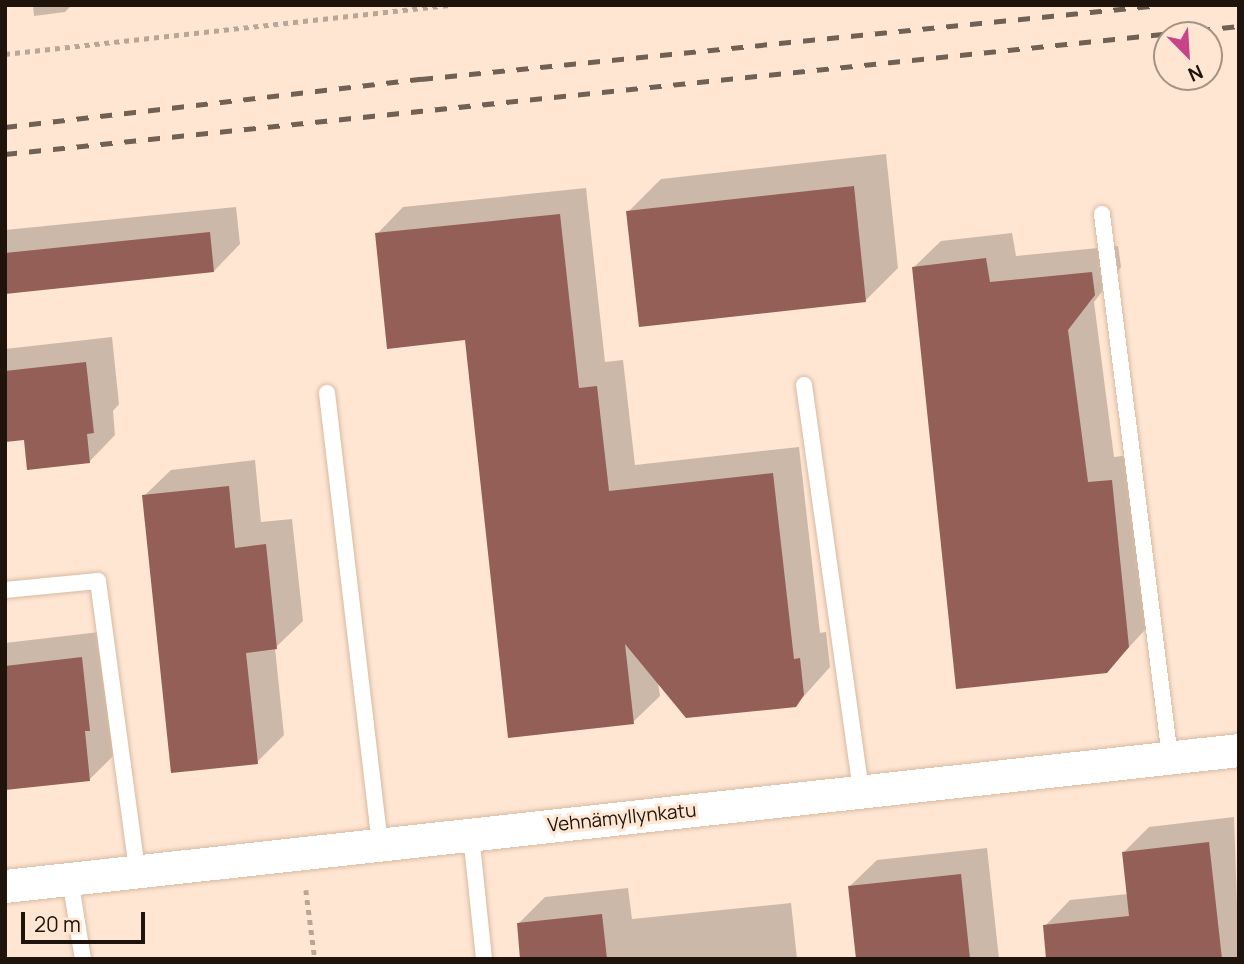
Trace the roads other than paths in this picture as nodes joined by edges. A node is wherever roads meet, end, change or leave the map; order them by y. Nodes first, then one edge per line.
1 (1102, 214) dead end
2 (804, 385) dead end
3 (327, 393) dead end
4 (5, 590) edge
5 (1239, 750) edge
6 (1170, 758) junction
7 (861, 792) junction
8 (471, 835) junction
9 (380, 845) junction
10 (137, 871) junction
11 (70, 878) junction
12 (5, 886) edge
13 (83, 959) edge
14 (484, 959) edge

1 - 6 lane
2 - 7 lane
3 - 9 lane
4 - 10 lane
5 - 6 street, Vehnämyllynkatu
6 - 7 street, Vehnämyllynkatu
7 - 8 street, Vehnämyllynkatu
8 - 9 street, Vehnämyllynkatu
8 - 14 lane
9 - 10 street, Vehnämyllynkatu
10 - 11 street, Vehnämyllynkatu
11 - 12 street, Vehnämyllynkatu
11 - 13 lane

